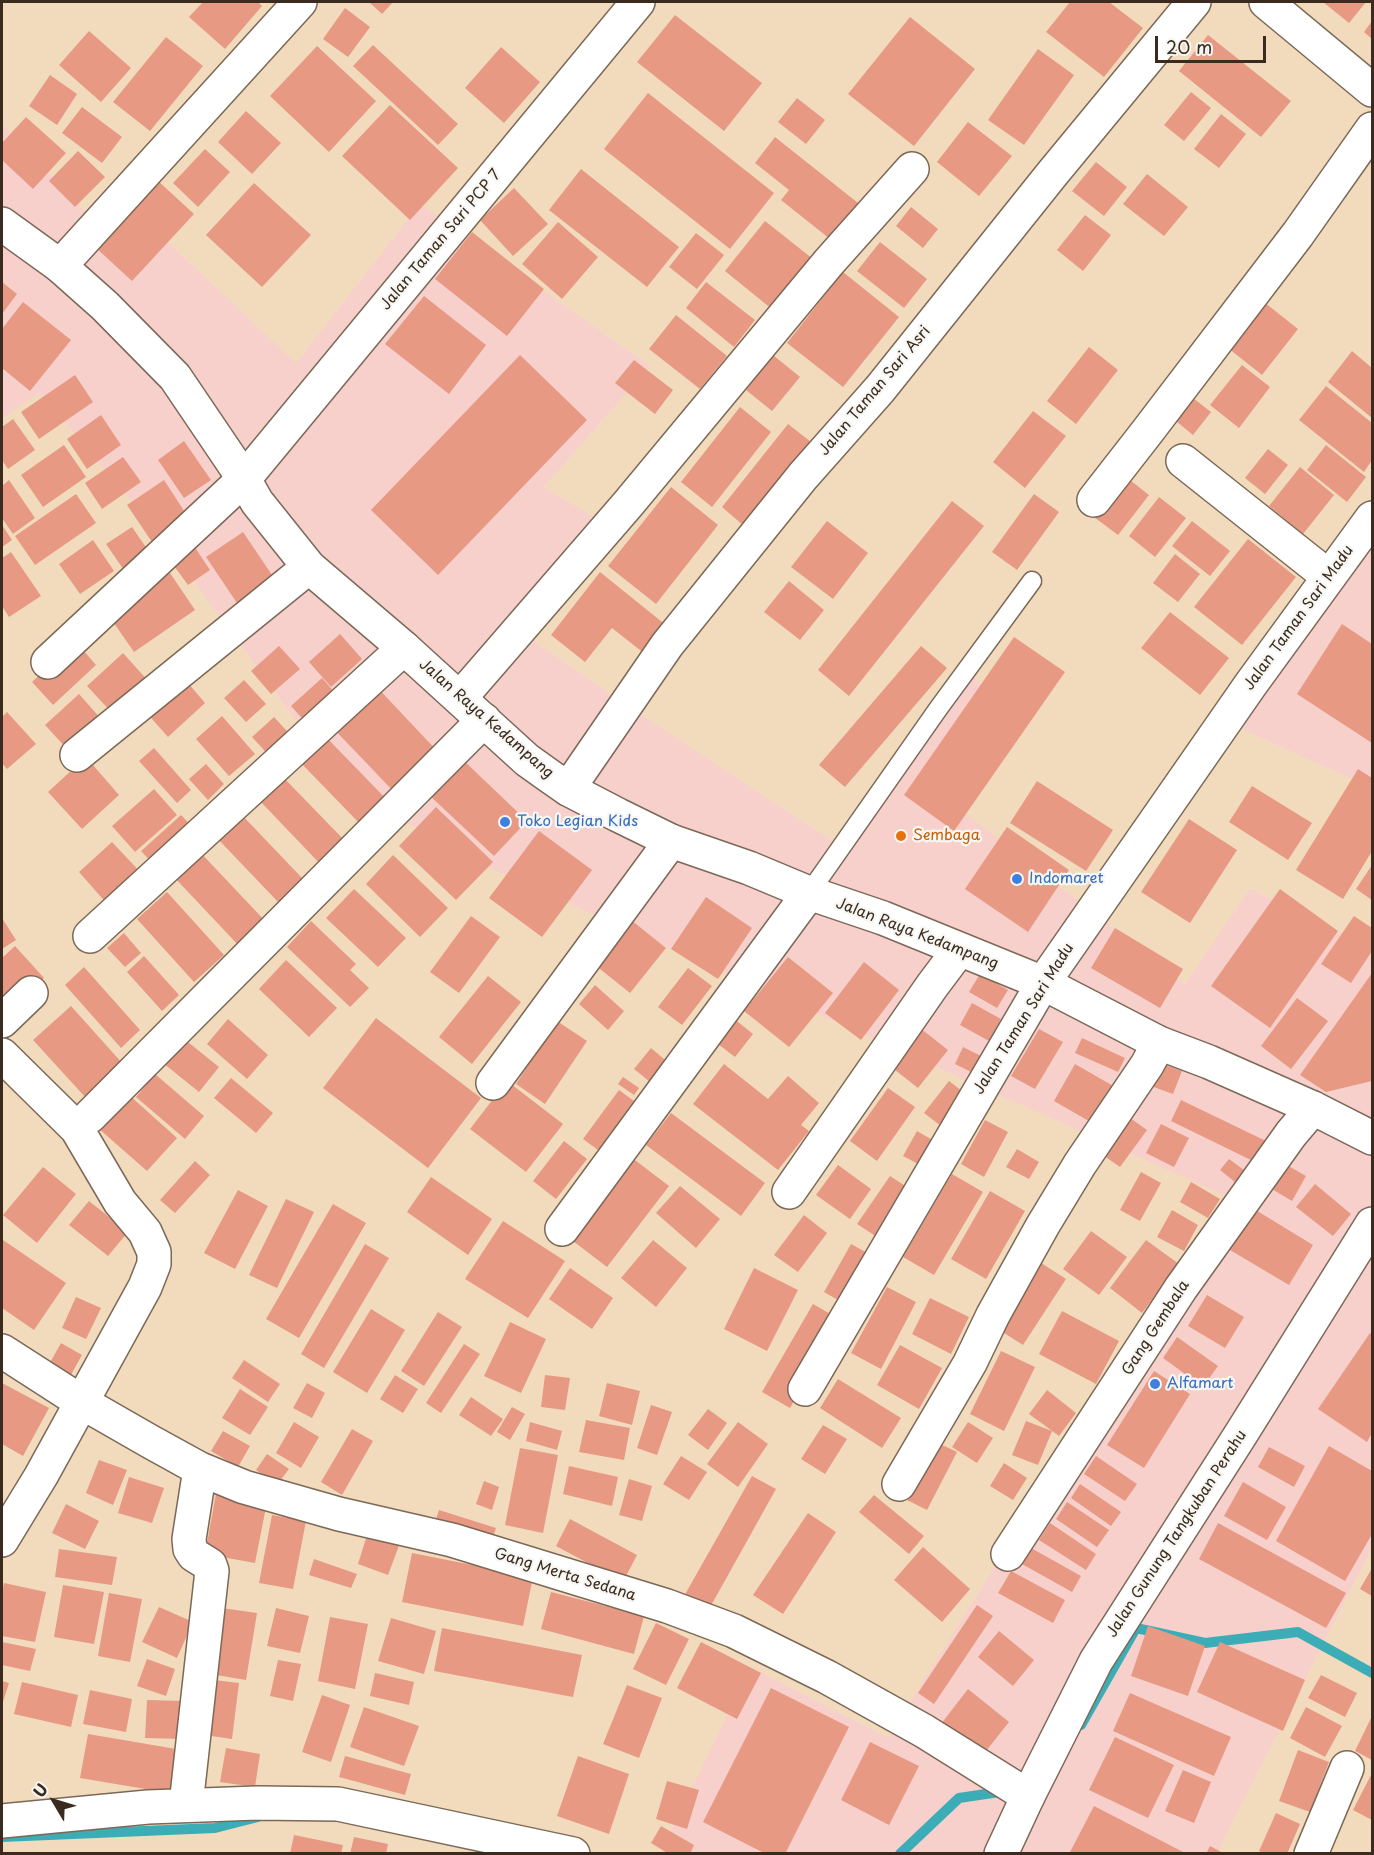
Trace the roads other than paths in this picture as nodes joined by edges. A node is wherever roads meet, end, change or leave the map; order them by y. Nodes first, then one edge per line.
1 (300, 2) edge
2 (638, 2) edge
3 (1194, 2) edge
4 (1266, 2) edge
5 (1372, 90) edge
6 (1372, 129) edge
7 (912, 169) dead end
8 (2, 224) edge
9 (60, 266) junction
10 (1183, 461) dead end
11 (244, 478) junction
12 (1094, 500) dead end
13 (1372, 518) edge
14 (309, 567) junction
15 (1329, 577) junction
16 (1032, 581) dead end
17 (404, 648) junction
18 (48, 662) dead end
19 (460, 698) junction
20 (484, 720) junction
21 (77, 755) dead end
22 (568, 789) junction
23 (671, 840) junction
24 (809, 893) junction
25 (90, 936) dead end
26 (960, 950) junction
27 (1043, 982) junction
28 (31, 993) dead end
29 (2, 1021) edge
30 (1159, 1043) junction
31 (4, 1063) edge
32 (493, 1083) dead end
33 (1313, 1108) junction
34 (90, 1116) dead end
35 (1372, 1138) edge
36 (789, 1192) dead end
37 (1372, 1224) edge
38 (562, 1229) dead end
39 (2, 1351) edge
40 (805, 1389) dead end
41 (82, 1403) junction
42 (200, 1468) junction
43 (899, 1484) dead end
44 (2, 1540) edge
45 (1008, 1554) dead end
46 (1347, 1768) dead end
47 (1028, 1796) junction
48 (186, 1805) junction
49 (2, 1821) edge
50 (573, 1854) edge
51 (1001, 1854) edge
52 (1311, 1854) edge

1 - 9 street
2 - 11 street, Jalan Taman Sari PCP 7
3 - 22 street, Jalan Taman Sari Asri
4 - 5 street
6 - 12 street
7 - 19 street
8 - 9 street, Jalan Raya Kedampang
9 - 11 street, Jalan Raya Kedampang
10 - 15 street
11 - 14 street, Jalan Raya Kedampang
11 - 18 street, Jalan Taman Sari PCP 7
13 - 15 street, Jalan Taman Sari Madu
14 - 17 street, Jalan Raya Kedampang
14 - 21 street
15 - 27 street, Jalan Taman Sari Madu
16 - 24 lane
17 - 19 street, Jalan Raya Kedampang
17 - 25 street
19 - 20 street, Jalan Raya Kedampang
20 - 22 street, Jalan Raya Kedampang
20 - 34 street
22 - 23 street, Jalan Raya Kedampang
23 - 24 street, Jalan Raya Kedampang
23 - 32 street
24 - 26 street, Jalan Raya Kedampang
24 - 38 street
26 - 27 street, Jalan Raya Kedampang
26 - 36 street
27 - 30 street, Jalan Raya Kedampang
27 - 40 street, Jalan Taman Sari Madu
28 - 29 street
30 - 33 street, Jalan Raya Kedampang
30 - 43 street
31 - 41 street
33 - 35 street, Jalan Raya Kedampang
33 - 45 street, Gang Gembala
37 - 47 street, Jalan Gunung Tangkuban Perahu
39 - 41 street, Gang Merta Sedana
41 - 42 street, Gang Merta Sedana
41 - 44 street
42 - 47 street, Gang Merta Sedana
42 - 48 street
46 - 52 street
47 - 51 street, Jalan Gunung Tangkuban Perahu
48 - 49 street
48 - 50 street

